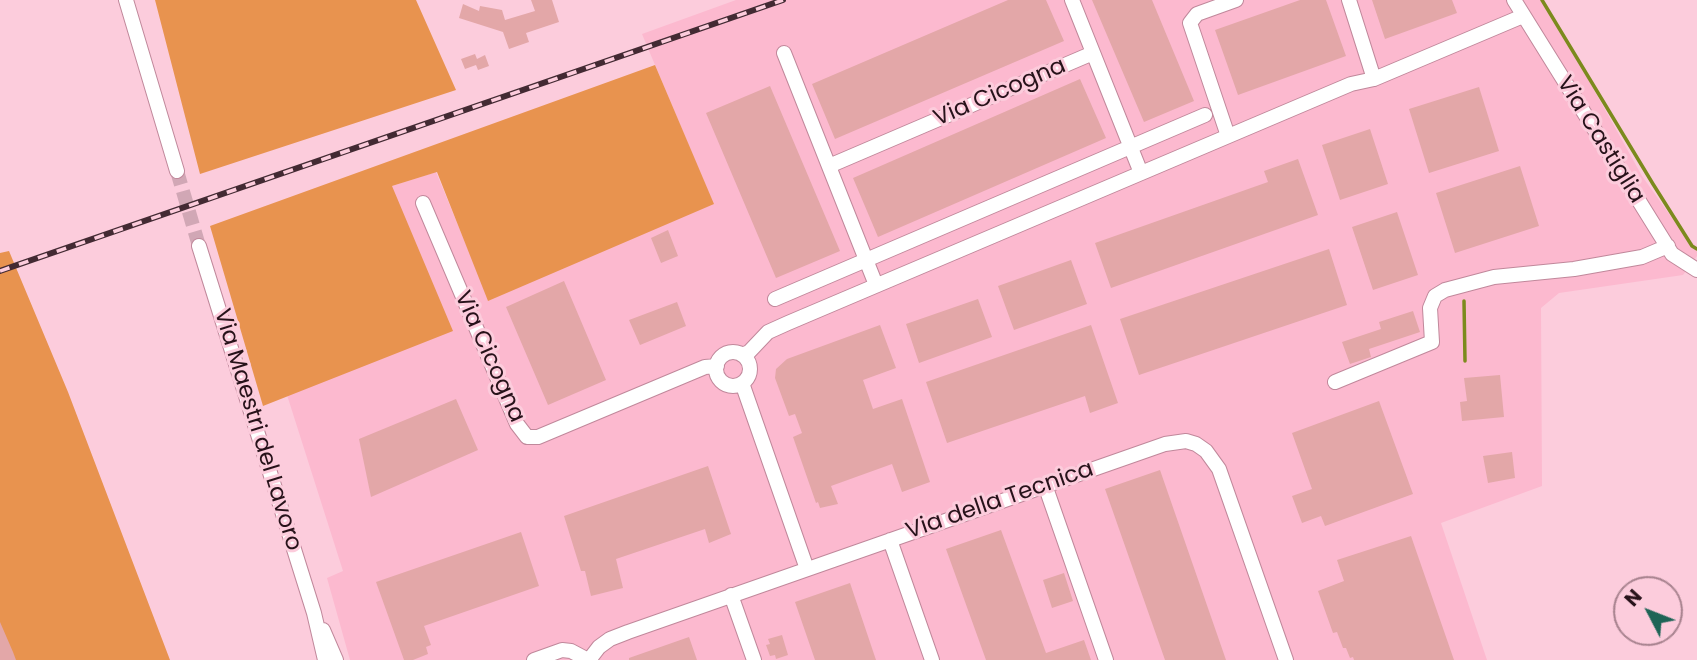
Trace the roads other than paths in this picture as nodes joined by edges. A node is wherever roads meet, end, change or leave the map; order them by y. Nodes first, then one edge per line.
1 (126, 0) edge
2 (1072, 0) edge
3 (1236, 0) edge
4 (1349, 0) edge
5 (1514, 0) edge
6 (1523, 16) junction
7 (784, 53) dead end
8 (1093, 53) junction
9 (1374, 79) junction
10 (1205, 115) dead end
11 (1228, 136) junction
12 (1130, 147) junction
13 (829, 166) junction
14 (177, 170) tunnel mouth
15 (1141, 173) junction
16 (423, 203) dead end
17 (199, 246) tunnel mouth
18 (1668, 246) junction
19 (866, 260) junction
20 (1697, 270) edge
21 (876, 285) junction
22 (775, 299) dead end
23 (742, 355) junction
24 (717, 366) junction
25 (1335, 382) dead end
26 (742, 383) junction
27 (1045, 485) junction
28 (890, 540) junction
29 (807, 569) junction
30 (731, 595) junction
31 (314, 613) junction
32 (325, 660) edge
33 (336, 660) edge
34 (534, 660) edge
35 (588, 660) edge
36 (754, 660) edge
37 (932, 660) edge
38 (1106, 660) edge
39 (1286, 660) edge

1 - 14 street
2 - 8 street, Via Cicogna
3 - 11 street
4 - 9 street
5 - 6 street, Via Castiglia
6 - 9 street, Via Cicogna
6 - 18 street, Via Castiglia
7 - 13 street
8 - 12 street, Via Cicogna
8 - 13 street, Via Cicogna
9 - 11 street, Via Cicogna
10 - 12 street
11 - 15 street, Via Cicogna
12 - 15 street, Via Cicogna
12 - 19 street
13 - 19 street
15 - 21 street, Via Cicogna
16 - 24 street, Via Cicogna
17 - 31 street, Via Maestri del Lavoro
18 - 20 street, Via Castiglia
18 - 25 street
19 - 21 street
19 - 22 street
21 - 23 street, Via Cicogna
23 - 24 street, Via Cicogna
23 - 26 street
24 - 26 street
26 - 29 street
27 - 28 street, Via della Tecnica
27 - 38 street
27 - 39 street, Via della Tecnica
28 - 29 street, Via della Tecnica
28 - 37 street
29 - 30 street, Via della Tecnica
30 - 35 street, Via della Tecnica
30 - 36 street
31 - 32 street, Via Maestri del Lavoro
31 - 33 street, Via Maestri del Lavoro
34 - 35 street, Via della Tecnica

